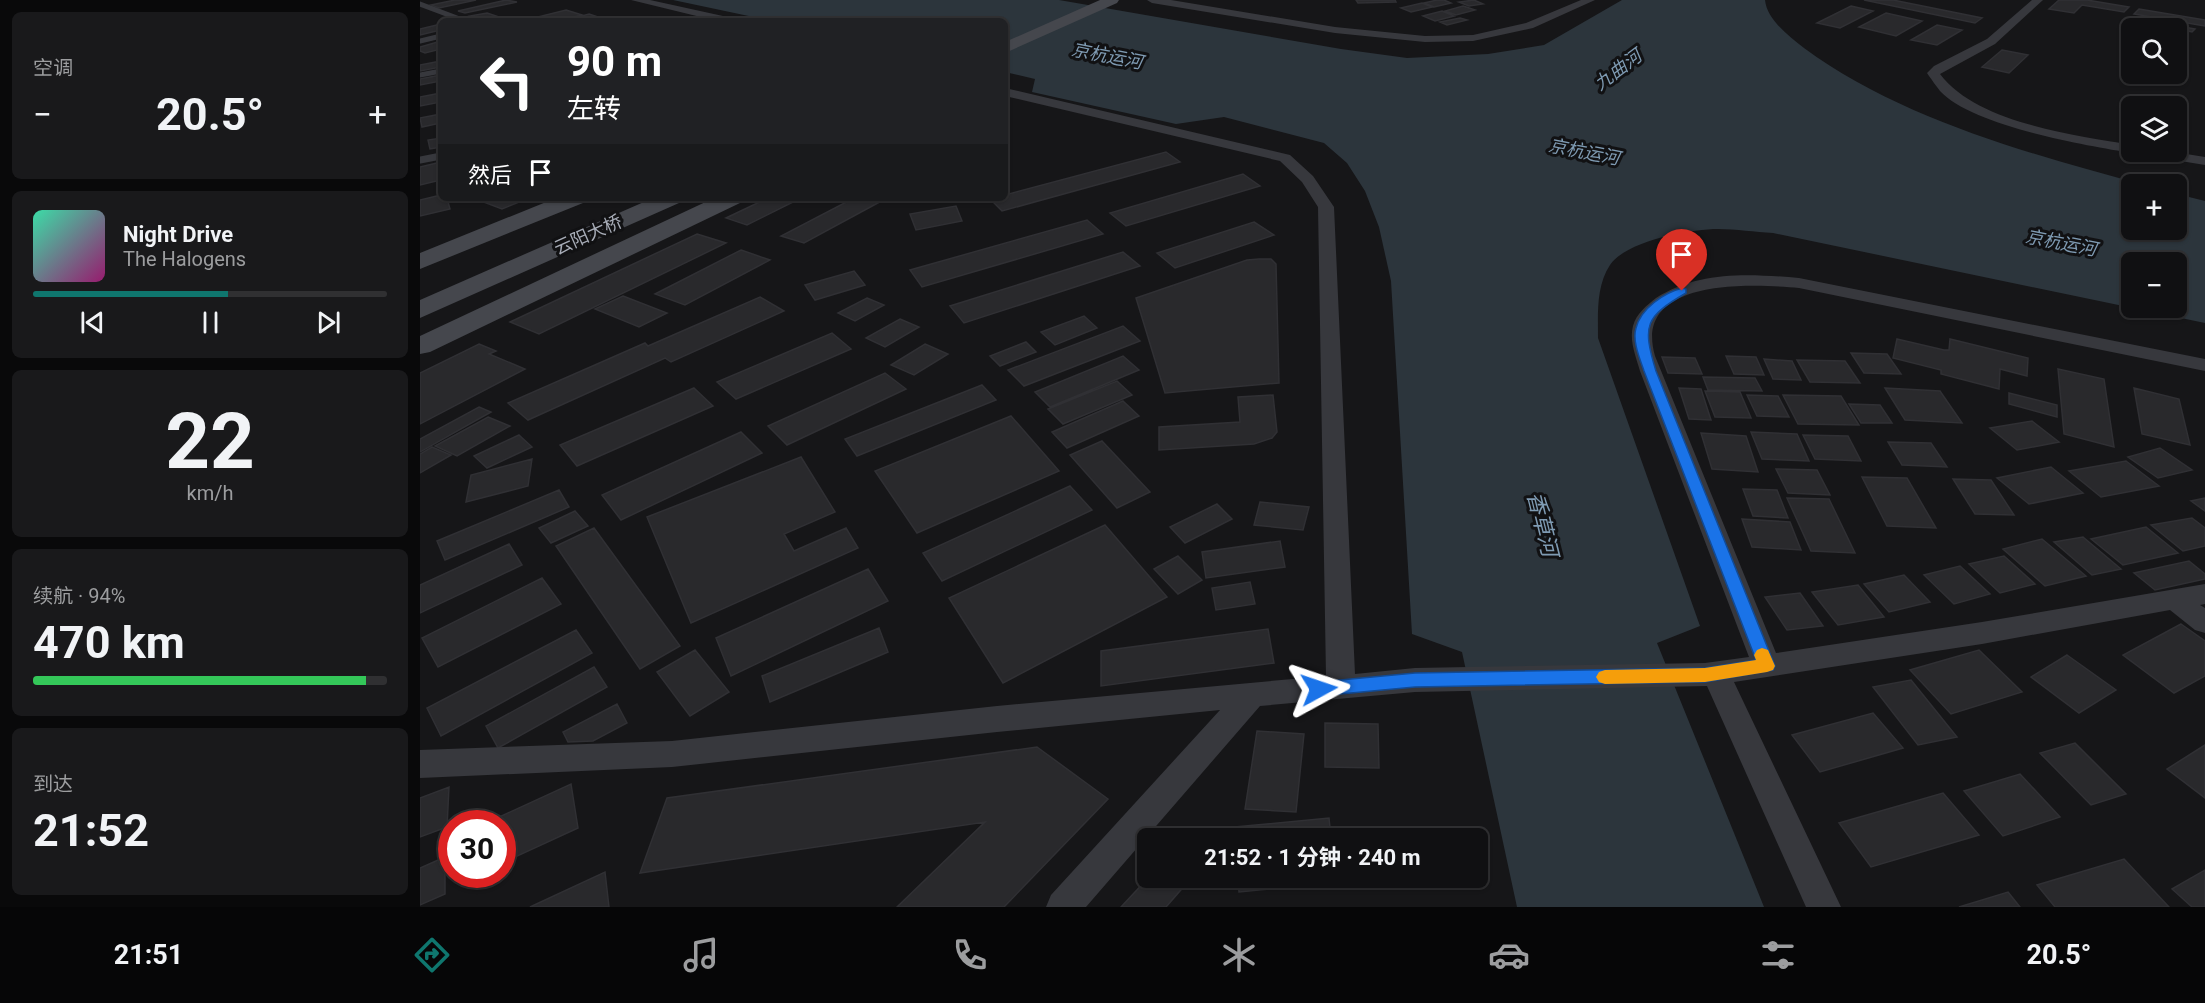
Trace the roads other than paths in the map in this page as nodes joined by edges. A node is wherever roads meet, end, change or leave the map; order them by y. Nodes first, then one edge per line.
1 (636, 0) edge
2 (1089, 0) edge
3 (1112, 0) edge
4 (1152, 0) edge
5 (1590, 0) edge
6 (2038, 0) edge
7 (420, 3) edge
8 (458, 18) edge
9 (718, 18) edge
10 (1008, 35) edge
11 (438, 37) edge
12 (420, 41) edge
13 (1008, 47) edge
14 (438, 72) edge
15 (420, 75) edge
16 (1008, 93) edge
17 (2121, 146) edge
18 (438, 156) edge
19 (421, 157) edge
20 (2187, 158) edge
21 (2205, 161) edge
22 (568, 201) edge
23 (628, 201) edge
24 (663, 201) edge
25 (726, 201) edge
26 (420, 262) edge
27 (495, 267) junction
28 (420, 291) edge
29 (420, 310) edge
30 (420, 346) edge
31 (2205, 365) edge
32 (2205, 594) edge
33 (2175, 600) junction
34 (2205, 623) edge
35 (1767, 666) junction
36 (1710, 674) junction
37 (1341, 687) junction
38 (1252, 695) junction
39 (420, 764) edge
40 (1063, 907) edge
41 (1824, 907) edge

1 - 9 street
2 - 10 street
3 - 13 street
4 - 5 street
6 - 17 street
7 - 8 lane
11 - 12 lane
14 - 15 lane
16 - 37 street
18 - 19 lane
20 - 21 street
22 - 26 street
23 - 27 street, 云阳大桥
24 - 27 street, 云阳大桥
25 - 30 street
27 - 28 street
27 - 29 street
31 - 35 street
32 - 33 street
33 - 34 street
33 - 35 street
35 - 36 street
36 - 37 street
36 - 41 street
37 - 38 street
38 - 39 street
38 - 40 street

